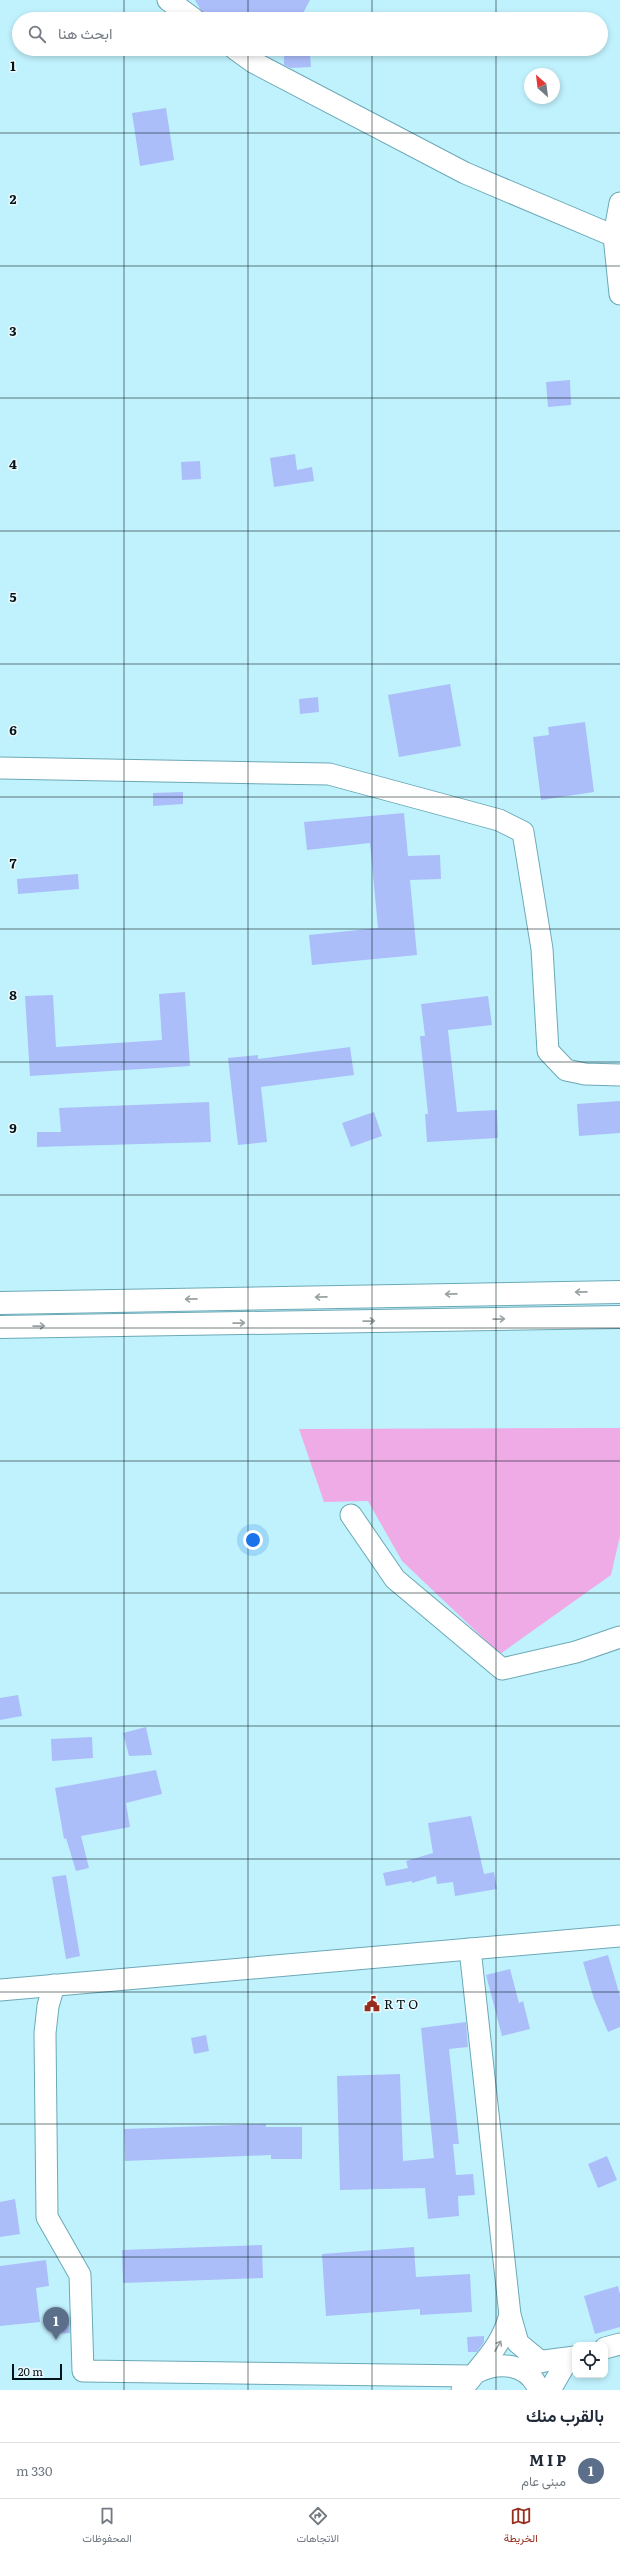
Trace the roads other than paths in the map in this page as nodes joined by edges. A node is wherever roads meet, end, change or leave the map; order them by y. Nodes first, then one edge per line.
1 (168, 0) edge
2 (184, 12) edge
3 (245, 56) edge
4 (620, 203) edge
5 (617, 236) edge
6 (620, 294) edge
7 (0, 768) edge
8 (620, 1075) edge
9 (620, 1292) edge
10 (0, 1303) edge
11 (620, 1317) edge
12 (0, 1327) edge
13 (350, 1515) dead end
14 (620, 1637) edge
15 (620, 1936) edge
16 (470, 1949) junction
17 (54, 1985) junction
18 (9, 1990) edge
19 (45, 2033) junction
20 (510, 2315) junction
21 (620, 2344) edge
22 (608, 2347) edge
23 (572, 2358) edge
24 (541, 2362) junction
25 (503, 2364) junction
26 (419, 2375) junction
27 (471, 2379) edge
28 (439, 2390) edge
29 (539, 2390) edge
30 (550, 2390) edge

1 - 2 street
3 - 5 street
4 - 5 street
5 - 6 street
7 - 8 street
9 -> 10 main road
12 -> 11 main road
13 - 14 street
15 - 16 street
16 - 17 street
16 - 20 street
17 - 18 street
17 - 19 street
18 - 19 street
19 - 26 street
20 - 24 street
27 -> 20 street
21 - 22 street
23 - 24 street
23 - 30 street
24 - 25 street
25 - 27 street
25 - 29 street
26 - 27 street
26 - 28 street

